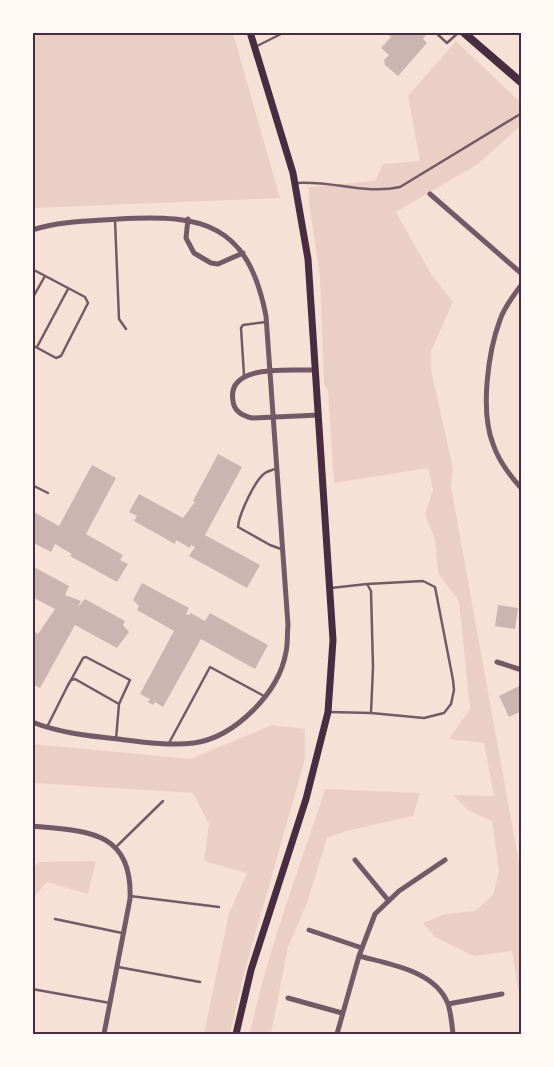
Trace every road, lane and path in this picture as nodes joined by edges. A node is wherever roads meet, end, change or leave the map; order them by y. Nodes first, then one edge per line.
1 (250, 32) edge
2 (285, 32) edge
3 (435, 32) edge
4 (459, 32) edge
5 (463, 32) edge
6 (253, 48) junction
7 (522, 83) edge
8 (522, 113) edge
9 (295, 183) junction
10 (430, 194) dead end
11 (115, 219) junction
12 (188, 219) junction
13 (32, 230) edge
14 (243, 254) junction
15 (32, 270) edge
16 (522, 274) edge
17 (45, 276) junction
18 (522, 284) edge
19 (68, 289) junction
20 (32, 299) edge
21 (266, 322) junction
22 (126, 329) dead end
23 (32, 345) edge
24 (37, 347) junction
25 (315, 370) junction
26 (270, 372) junction
27 (244, 376) junction
28 (319, 416) junction
29 (273, 417) junction
30 (277, 468) junction
31 (32, 484) edge
32 (522, 489) edge
33 (48, 493) dead end
34 (282, 550) junction
35 (367, 584) junction
36 (331, 588) junction
37 (497, 662) dead end
38 (522, 670) edge
39 (71, 680) junction
40 (264, 696) junction
41 (119, 704) junction
42 (328, 712) junction
43 (371, 713) junction
44 (32, 722) edge
45 (47, 727) junction
46 (116, 739) junction
47 (169, 743) junction
48 (163, 801) dead end
49 (32, 826) edge
50 (115, 848) junction
51 (355, 860) dead end
52 (445, 860) dead end
53 (130, 896) junction
54 (388, 900) junction
55 (219, 907) dead end
56 (55, 919) dead end
57 (309, 930) dead end
58 (124, 933) junction
59 (362, 948) junction
60 (359, 956) junction
61 (117, 967) junction
62 (200, 982) dead end
63 (32, 988) edge
64 (502, 994) dead end
65 (288, 998) dead end
66 (110, 1003) junction
67 (448, 1004) junction
68 (342, 1012) junction
69 (104, 1034) edge
70 (236, 1034) edge
71 (338, 1034) edge
72 (453, 1034) edge

1 - 6 main road
2 - 6 lane
3 - 4 lane
5 - 7 main road
6 - 9 main road
8 - 9 lane
9 - 25 main road
10 - 16 street
11 - 12 street
11 - 13 street
11 - 22 lane
12 - 14 street
12 - 14 street
14 - 21 street
15 - 17 lane
17 - 19 lane
17 - 20 lane
18 - 32 street
19 - 24 lane
19 - 24 lane
21 - 26 street
21 - 27 lane
23 - 24 lane
25 - 26 street
25 - 28 main road
26 - 27 street
26 - 29 street
27 - 29 street
28 - 29 street
28 - 36 main road
29 - 30 street
30 - 34 street
30 - 34 lane
31 - 33 lane
34 - 40 street
35 - 36 lane
35 - 43 lane
35 - 43 lane
36 - 42 main road
37 - 38 street
39 - 41 lane
39 - 41 lane
39 - 45 lane
40 - 47 street
40 - 47 lane
41 - 46 lane
42 - 43 lane
42 - 70 main road
44 - 45 street
45 - 46 street
46 - 47 street
48 - 50 lane
49 - 50 street
50 - 53 street
51 - 54 street
52 - 54 street
53 - 55 lane
53 - 58 street
54 - 59 street
56 - 58 lane
57 - 59 street
58 - 61 street
59 - 60 street
60 - 67 street
60 - 68 street
61 - 62 lane
61 - 66 street
63 - 66 lane
64 - 67 street
65 - 68 street
66 - 69 street
67 - 72 street
68 - 71 street

